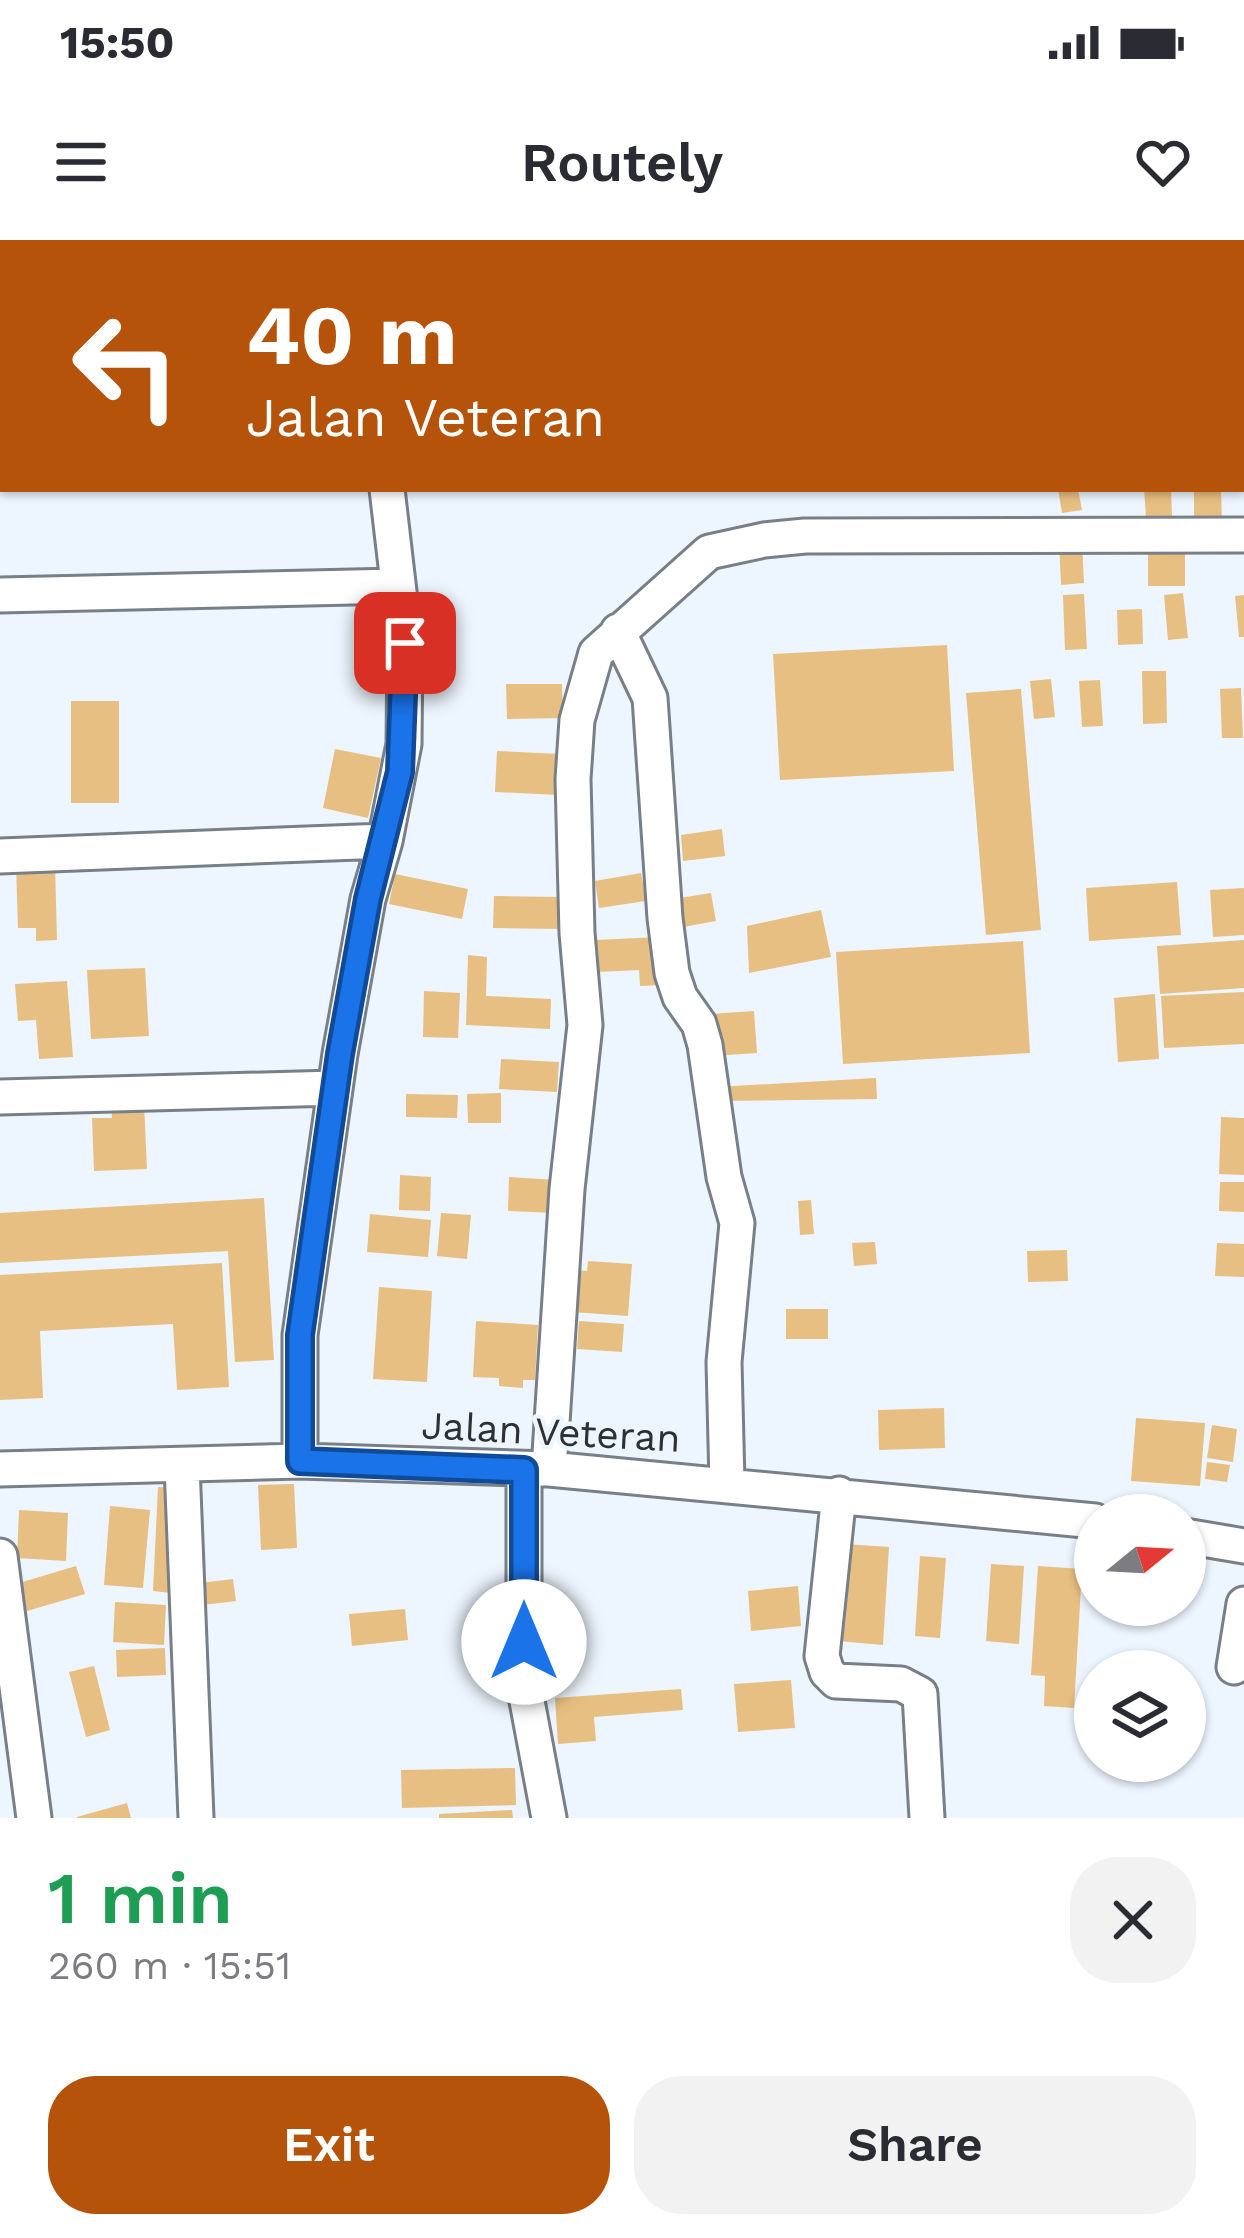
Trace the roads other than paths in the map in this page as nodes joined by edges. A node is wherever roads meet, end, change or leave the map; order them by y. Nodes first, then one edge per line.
1 (387, 492) edge
2 (1244, 535) edge
3 (397, 586) junction
4 (0, 595) edge
5 (618, 631) junction
6 (386, 842) junction
7 (0, 856) edge
8 (335, 1088) junction
9 (0, 1097) edge
10 (300, 1461) junction
11 (182, 1465) junction
12 (0, 1469) edge
13 (536, 1470) junction
14 (727, 1483) junction
15 (839, 1494) junction
16 (1074, 1519) edge
17 (1206, 1540) edge
18 (1244, 1546) edge
19 (0, 1556) edge
20 (1244, 1604) edge
21 (4, 1629) edge
22 (1234, 1667) dead end
23 (34, 1818) edge
24 (196, 1818) edge
25 (549, 1818) edge
26 (927, 1818) edge

1 - 3 street
2 - 5 street
3 - 4 street
3 - 6 street
5 - 13 street
5 - 14 street
6 - 7 street
6 - 8 street
8 - 9 street
8 - 10 street
10 - 11 street, Jalan Veteran
10 - 13 street, Jalan Veteran
11 - 12 street, Jalan Veteran
11 - 24 street
13 - 14 street, Jalan Veteran
13 - 25 street
14 - 15 street, Jalan Veteran
15 - 16 street, Jalan Veteran
15 - 26 street
17 - 18 street
19 - 21 street
20 - 22 street
21 - 23 street

